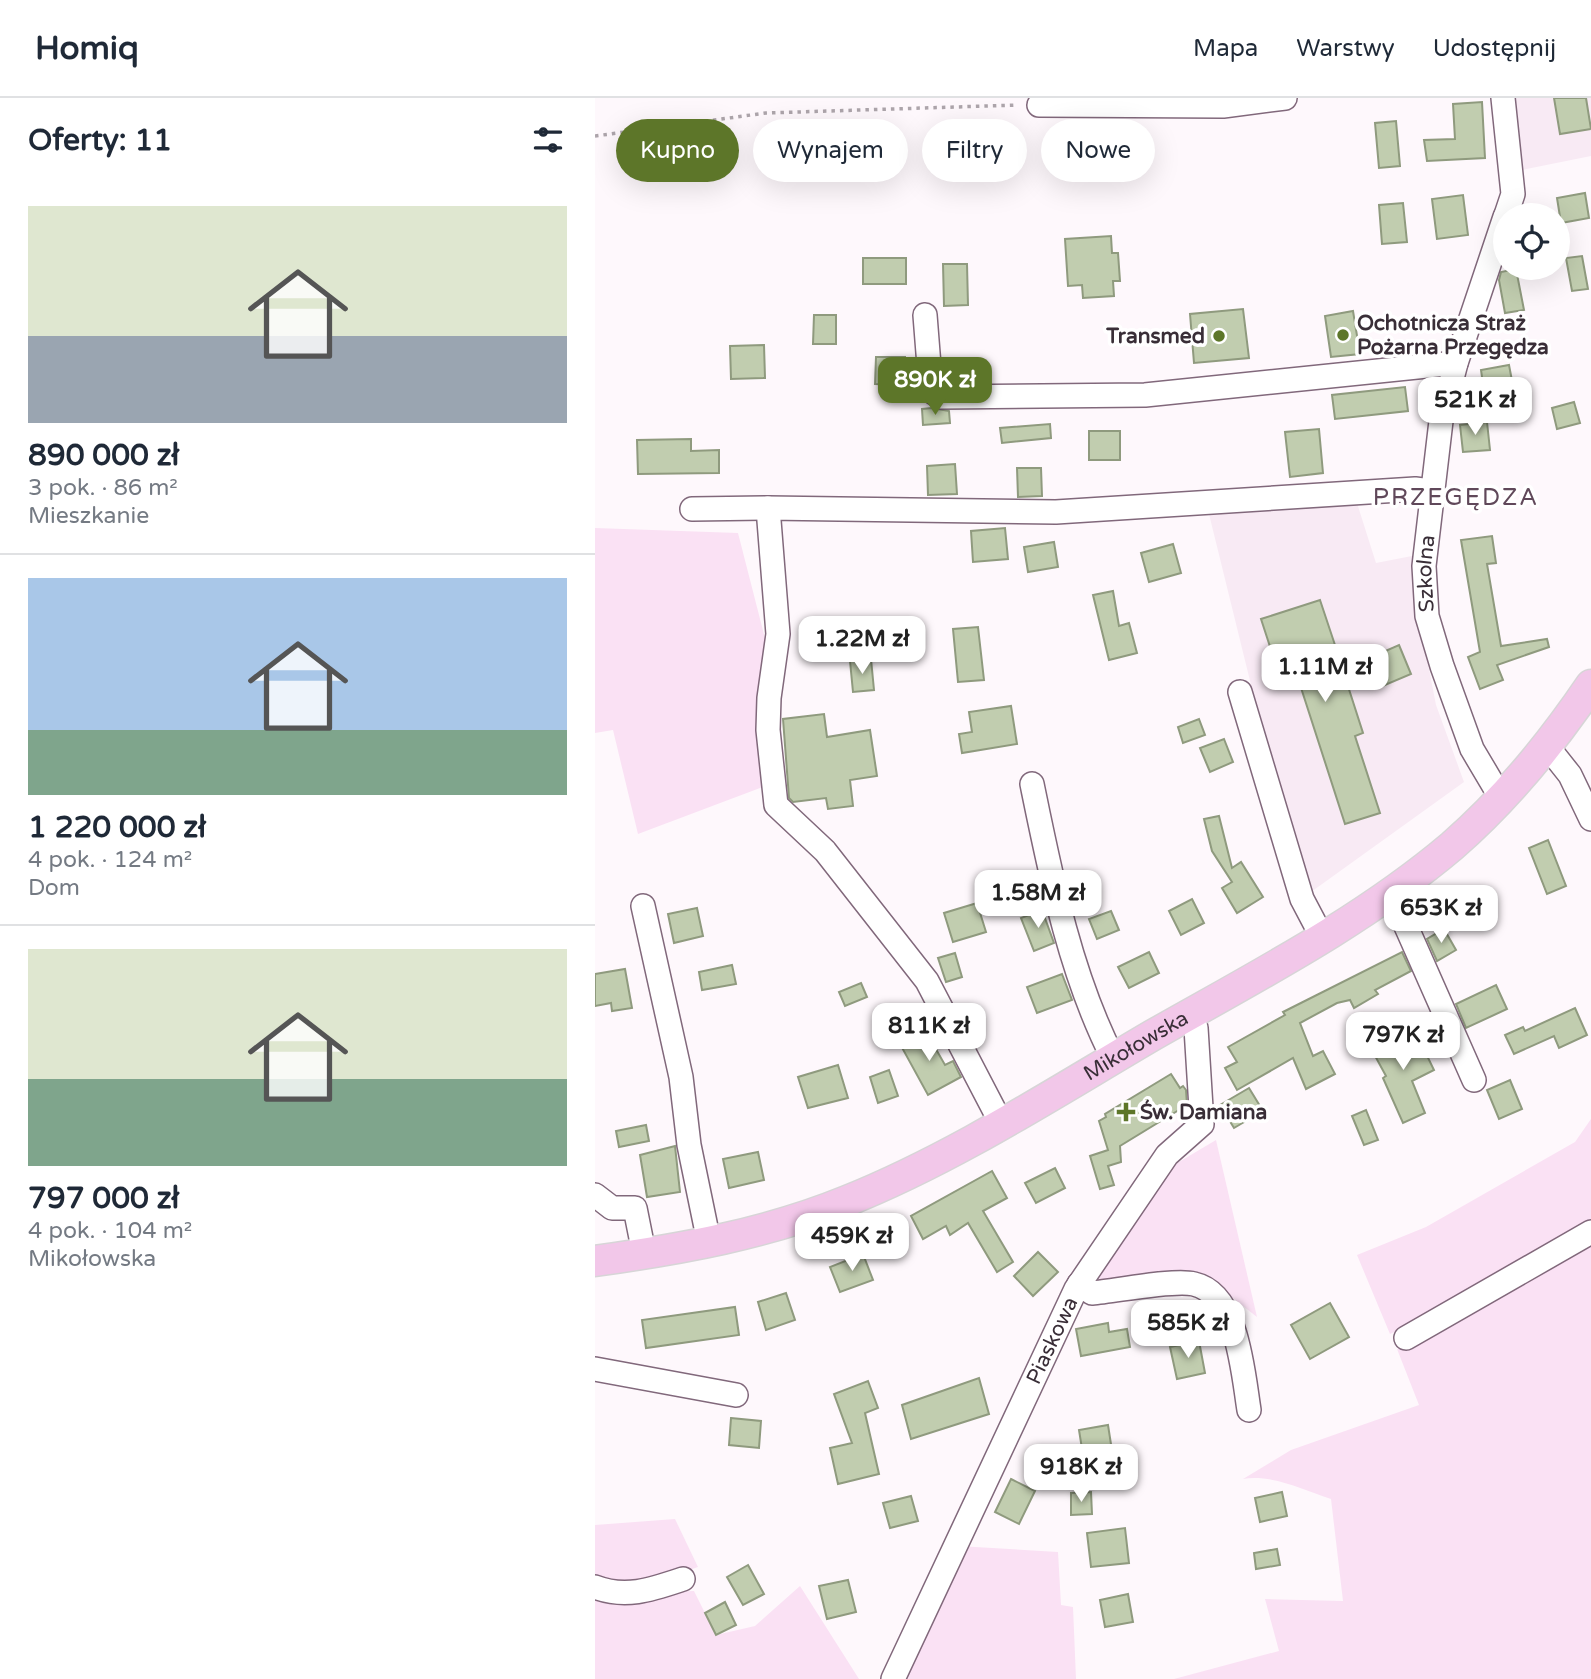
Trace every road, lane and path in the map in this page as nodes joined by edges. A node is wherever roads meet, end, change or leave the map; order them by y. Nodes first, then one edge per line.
1 (1285, 98) edge
2 (1503, 98) edge
3 (1039, 105) joint
4 (595, 136) edge
5 (1510, 203) edge
6 (1493, 251) edge
7 (925, 315) dead end
8 (1455, 363) junction
9 (1431, 491) junction
10 (768, 508) junction
11 (692, 509) dead end
12 (1591, 685) edge
13 (1240, 692) dead end
14 (1547, 746) junction
15 (1032, 784) dead end
16 (1501, 798) junction
17 (1591, 819) edge
18 (1387, 895) junction
19 (643, 906) dead end
20 (1322, 937) junction
21 (1189, 1015) junction
22 (1113, 1058) junction
23 (1474, 1080) dead end
24 (1001, 1123) junction
25 (595, 1195) edge
26 (1591, 1233) edge
27 (709, 1242) junction
28 (644, 1253) junction
29 (595, 1261) edge
30 (1079, 1284) junction
31 (1406, 1338) dead end
32 (595, 1369) edge
33 (736, 1395) dead end
34 (1249, 1410) dead end
35 (683, 1579) dead end
36 (595, 1587) edge
37 (893, 1679) edge

1 - 3 street
2 - 5 street, Szkolna
3 - 4 path
6 - 8 street, Szkolna
7 - 8 street
8 - 9 street, Szkolna
9 - 10 street
9 - 16 street, Szkolna
10 - 11 street
10 - 24 street
12 - 14 main road, Mikołowska
13 - 20 street
14 - 16 main road, Mikołowska
14 - 17 street
15 - 22 street
16 - 18 main road, Mikołowska
18 - 20 main road, Mikołowska
18 - 23 street
19 - 27 street
20 - 21 main road, Mikołowska
21 - 22 main road, Mikołowska
21 - 30 street, Piaskowa
22 - 24 main road, Mikołowska
24 - 27 main road, Mikołowska
25 - 28 street
26 - 31 street
27 - 28 main road, Mikołowska
28 - 29 main road, Mikołowska
30 - 34 street
30 - 37 street, Piaskowa
32 - 33 street
35 - 36 street

